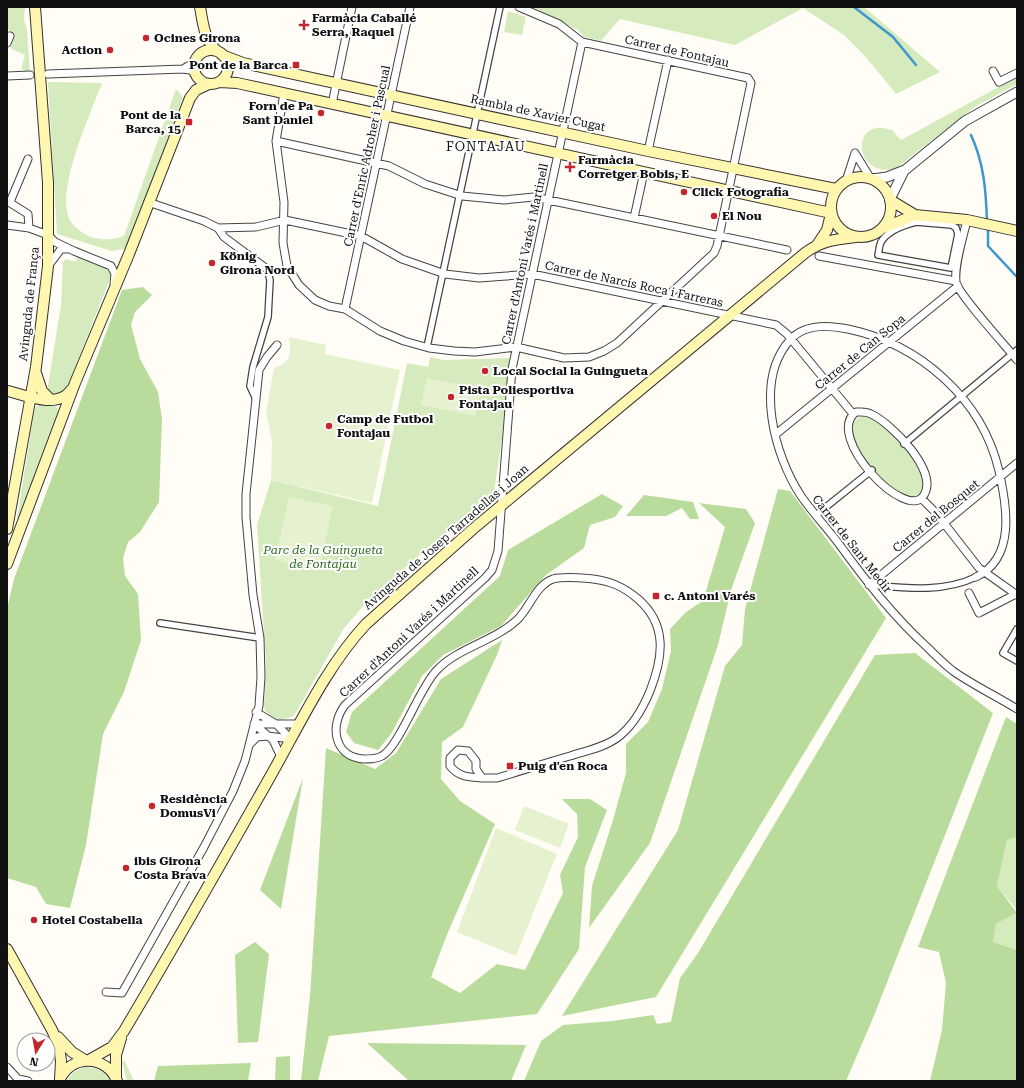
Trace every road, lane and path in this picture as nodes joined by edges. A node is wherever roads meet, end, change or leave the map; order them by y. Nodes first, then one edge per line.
1 (34, 7) edge
2 (200, 7) edge
3 (352, 7) edge
4 (410, 7) edge
5 (500, 7) edge
6 (519, 7) edge
7 (582, 42) junction
8 (219, 53) junction
9 (668, 60) junction
10 (195, 62) junction
11 (184, 69) junction
12 (993, 71) dead end
13 (1017, 73) edge
14 (48, 74) dead end
15 (195, 74) junction
16 (30, 75) dead end
17 (7, 76) edge
18 (220, 82) junction
19 (336, 83) junction
20 (208, 84) junction
21 (1017, 92) edge
22 (284, 93) junction
23 (392, 95) junction
24 (332, 104) junction
25 (477, 114) junction
26 (387, 116) junction
27 (563, 132) junction
28 (473, 134) junction
29 (276, 141) junction
30 (648, 151) junction
31 (558, 153) junction
32 (28, 158) dead end
33 (377, 163) junction
34 (734, 168) junction
35 (905, 170) junction
36 (644, 172) junction
37 (871, 179) junction
38 (846, 181) junction
39 (836, 189) junction
40 (729, 191) junction
41 (459, 195) junction
42 (890, 199) junction
43 (548, 200) junction
44 (8, 201) edge
45 (148, 202) junction
46 (831, 214) junction
47 (914, 215) junction
48 (634, 218) junction
49 (284, 220) junction
50 (970, 221) junction
51 (7, 225) edge
52 (952, 225) joint
53 (29, 228) junction
54 (218, 228) junction
55 (883, 228) junction
56 (1017, 230) edge
57 (48, 235) junction
58 (361, 236) junction
59 (720, 236) junction
60 (856, 237) junction
61 (817, 245) junction
62 (70, 250) junction
63 (787, 250) dead end
64 (819, 256) dead end
65 (48, 266) junction
66 (267, 269) joint
67 (442, 274) junction
68 (532, 274) junction
69 (957, 284) junction
70 (113, 292) junction
71 (662, 302) junction
72 (345, 309) junction
73 (730, 316) junction
74 (791, 339) junction
75 (890, 342) junction
76 (277, 345) dead end
77 (426, 347) junction
78 (516, 347) junction
79 (525, 349) junction
80 (1015, 354) edge
81 (514, 358) junction
82 (36, 367) junction
83 (75, 383) junction
84 (832, 389) junction
85 (8, 391) edge
86 (961, 396) junction
87 (29, 397) junction
88 (256, 399) junction
89 (51, 400) junction
90 (853, 414) junction
91 (776, 434) junction
92 (905, 443) junction
93 (1017, 463) edge
94 (870, 470) junction
95 (1000, 477) junction
96 (922, 499) junction
97 (501, 506) junction
98 (816, 515) junction
99 (943, 524) junction
100 (7, 529) edge
101 (7, 564) edge
102 (985, 573) junction
103 (976, 577) joint
104 (869, 585) junction
105 (969, 593) dead end
106 (1016, 595) edge
107 (160, 623) dead end
108 (1017, 629) edge
109 (260, 638) junction
110 (1017, 661) edge
111 (1017, 709) edge
112 (256, 712) junction
113 (254, 724) junction
114 (276, 724) junction
115 (299, 724) junction
116 (268, 736) junction
117 (291, 739) junction
118 (249, 746) junction
119 (281, 757) junction
120 (482, 778) junction
121 (7, 949) edge
122 (106, 992) dead end
123 (52, 1030) junction
124 (124, 1031) junction
125 (87, 1060) junction
126 (7, 1067) edge
127 (59, 1080) edge
128 (116, 1080) edge
129 (28, 1081) edge

1 - 57 main road, Avinguda de França
2 - 8 main road
3 - 19 street
4 - 23 street, Carrer d'Enric Adroher i Pascual
5 - 25 street
6 - 7 street, Carrer de Fontajau
7 - 9 street, Carrer de Fontajau
7 - 27 street, Carrer d'Antoni Varés i Martinell
8 - 10 main road
8 - 18 main road
8 - 19 main road, Rambla de Xavier Cugat
9 - 30 street
9 - 34 street, Carrer de Fontajau
10 - 11 street
10 - 15 main road
11 - 14 street
11 - 15 street
12 - 13 street
15 - 20 main road
16 - 17 street
18 - 20 main road
18 - 22 main road
19 - 23 main road, Rambla de Xavier Cugat
19 - 24 street
20 - 45 main road
21 - 35 street
22 - 24 main road
22 - 29 street
23 - 25 main road, Rambla de Xavier Cugat
23 - 26 street, Carrer d'Enric Adroher i Pascual
24 - 26 main road
25 - 27 main road, Rambla de Xavier Cugat
25 - 28 street
26 - 28 main road
26 - 33 street, Carrer d'Enric Adroher i Pascual
27 - 30 main road, Rambla de Xavier Cugat
27 - 31 street, Carrer d'Antoni Varés i Martinell
28 - 31 main road
28 - 41 street
29 - 33 street
29 - 49 street
30 - 34 main road, Rambla de Xavier Cugat
31 - 36 main road
31 - 43 street, Carrer d'Antoni Varés i Martinell
32 - 44 street
33 - 41 street
33 - 58 street, Carrer d'Enric Adroher i Pascual
34 - 39 main road, Rambla de Xavier Cugat
34 - 40 street
35 - 37 street
35 - 42 street
36 - 40 main road
36 - 48 street
37 - 38 main road
37 - 38 street
37 - 42 main road
38 - 39 main road
39 - 46 main road
40 - 46 main road
40 - 59 street
41 - 43 street
41 - 67 street
42 - 47 main road
42 - 55 main road
43 - 48 street
43 - 68 street, Carrer d'Antoni Varés i Martinell
44 - 53 street
45 - 54 street
45 - 70 main road
46 - 60 main road
46 - 61 main road, Avinguda de Josep Tarradellas i Joan
47 - 50 main road
47 - 55 main road
48 - 59 street
49 - 54 street
49 - 58 street, Carrer de Narcís Roca i Farreras
49 - 72 street
50 - 56 main road
50 - 69 street
51 - 53 street
52 - 52 street
53 - 57 street
54 - 66 street
55 - 60 main road
57 - 62 street
57 - 65 main road, Avinguda de França
58 - 67 street, Carrer de Narcís Roca i Farreras
58 - 72 street, Carrer d'Enric Adroher i Pascual
59 - 63 street
59 - 71 street
60 - 61 main road, Avinguda de Josep Tarradellas i Joan
61 - 73 main road, Avinguda de Josep Tarradellas i Joan
62 - 65 street
62 - 70 street
64 - 69 street
65 - 82 main road, Avinguda de França
66 - 88 street
67 - 68 street, Carrer de Narcís Roca i Farreras
67 - 77 street
68 - 71 street, Carrer de Narcís Roca i Farreras
68 - 78 street, Carrer d'Antoni Varés i Martinell
69 - 75 street, Carrer de Can Sopa
69 - 80 street
70 - 83 main road
71 - 73 street, Carrer de Narcís Roca i Farreras
71 - 79 street
72 - 77 street
73 - 74 street, Carrer de Narcís Roca i Farreras
73 - 97 main road, Avinguda de Josep Tarradellas i Joan
74 - 75 street
74 - 84 street, Carrer de Narcís Roca i Farreras
74 - 91 street, Carrer de Sant Medir
75 - 84 street, Carrer de Can Sopa
75 - 86 street
76 - 88 street
77 - 78 street
78 - 79 street
78 - 81 street, Carrer d'Antoni Varés i Martinell
79 - 81 street
80 - 86 street
81 - 97 street, Carrer d'Antoni Varés i Martinell
82 - 85 main road
82 - 87 main road, Avinguda de França
82 - 89 main road
83 - 89 main road
83 - 101 main road
84 - 90 street, Carrer de Narcís Roca i Farreras
84 - 91 street, Carrer de Can Sopa
85 - 87 main road
86 - 92 street
86 - 95 street
87 - 89 main road
87 - 100 main road, Avinguda de França
88 - 109 street
90 - 92 street
90 - 94 street
91 - 98 street, Carrer de Sant Medir
92 - 96 street
93 - 95 street, Carrer del Bosquet
94 - 96 street
94 - 98 street
95 - 99 street, Carrer del Bosquet
95 - 102 street
96 - 99 street
97 - 115 main road, Avinguda de Josep Tarradellas i Joan
97 - 120 street, Carrer d'Antoni Varés i Martinell
98 - 104 street, Carrer de Sant Medir
99 - 102 street
99 - 104 street, Carrer del Bosquet
102 - 103 street
102 - 106 street
103 - 104 street
104 - 111 street, Carrer de Sant Medir
105 - 106 street
107 - 109 street
108 - 110 street
109 - 112 street
112 - 113 street
112 - 114 street
113 - 114 street
113 - 116 street
113 - 118 street
114 - 115 street
114 - 117 street
115 - 117 main road, Avinguda de Josep Tarradellas i Joan
116 - 117 street
116 - 118 street
116 - 119 street
117 - 119 main road, Avinguda de Josep Tarradellas i Joan
118 - 122 street
119 - 124 main road, Avinguda de Josep Tarradellas i Joan
120 - 120 street, Carrer d'Antoni Varés i Martinell
121 - 123 main road
123 - 125 main road
123 - 127 main road
124 - 125 main road, Avinguda de Josep Tarradellas i Joan
124 - 128 main road, Avinguda de Josep Tarradellas i Joan
125 - 127 main road, Avinguda de Josep Tarradellas i Joan
125 - 128 main road
126 - 129 street

